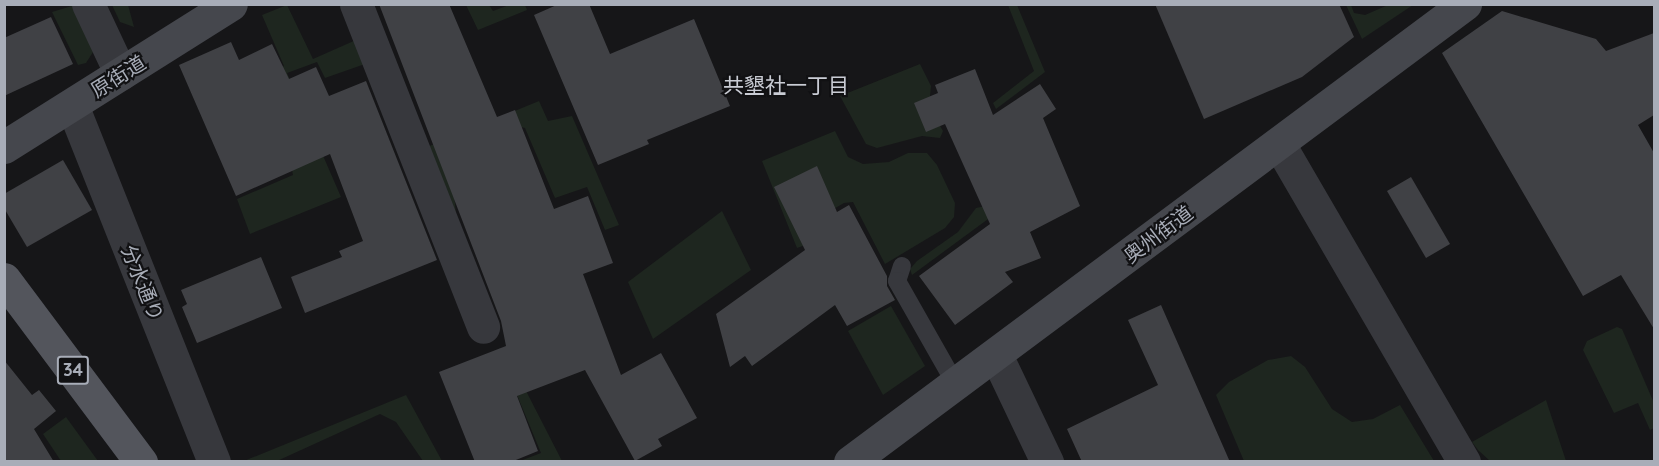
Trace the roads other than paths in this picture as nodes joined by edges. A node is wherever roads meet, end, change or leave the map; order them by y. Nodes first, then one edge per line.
1 (88, 4) edge
2 (231, 4) edge
3 (356, 4) edge
4 (1465, 4) edge
5 (121, 74) junction
6 (72, 105) junction
7 (1279, 144) junction
8 (4, 147) edge
9 (902, 266) dead end
10 (4, 279) edge
11 (483, 327) dead end
12 (996, 355) junction
13 (956, 385) junction
14 (141, 462) edge
15 (214, 462) edge
16 (850, 462) edge
17 (1047, 462) edge
18 (1464, 462) edge

1 - 5 street
2 - 5 main road, 原街道
3 - 11 street
4 - 7 main road, 奥州街道
5 - 6 main road, 原街道
6 - 8 main road, 原街道
6 - 15 street, 分水通り
7 - 12 main road, 奥州街道
7 - 18 street
9 - 13 lane
10 - 14 main road, 34
12 - 13 main road, 奥州街道
12 - 17 street
13 - 16 main road, 奥州街道

